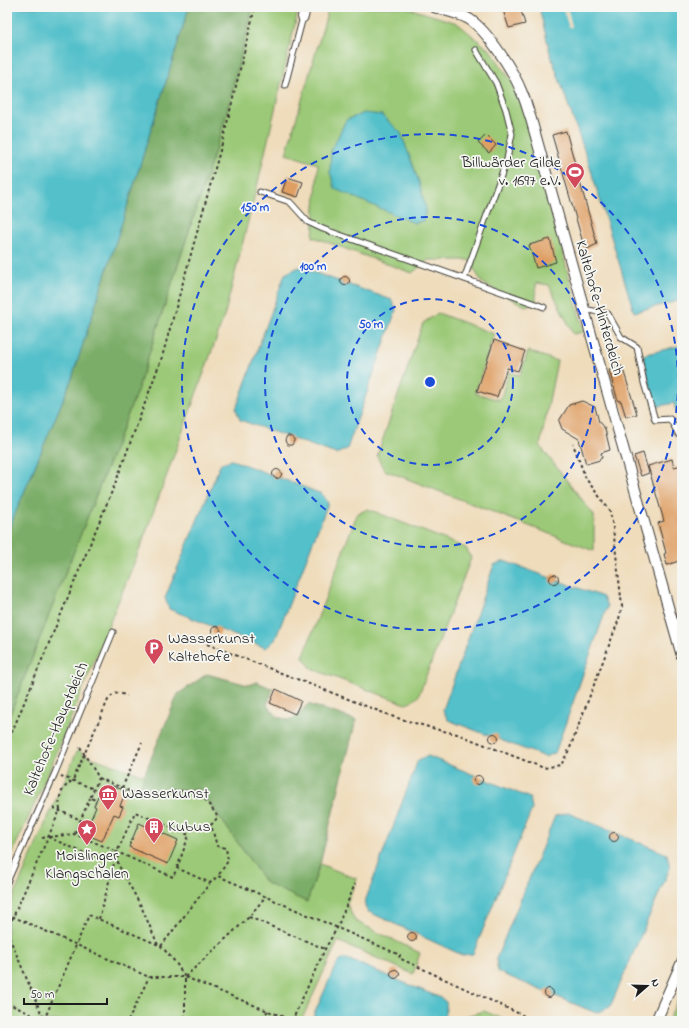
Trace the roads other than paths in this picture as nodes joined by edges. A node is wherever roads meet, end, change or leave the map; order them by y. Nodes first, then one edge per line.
1 (434, 7) edge
2 (304, 12) edge
3 (476, 50) dead end
4 (285, 85) dead end
5 (260, 192) dead end
6 (464, 279) junction
7 (544, 307) dead end
8 (584, 309) junction
9 (679, 435) dead end
10 (112, 632) dead end
11 (682, 656) edge
12 (7, 882) edge
13 (682, 962) edge
14 (656, 1021) edge

1 - 8 street, Kaltehofe-Hinterdeich
2 - 4 lane
3 - 6 lane
5 - 6 lane
6 - 7 lane
8 - 9 lane
8 - 11 street, Kaltehofe-Hinterdeich
10 - 12 lane, Kaltehofe-Hauptdeich
13 - 14 street

